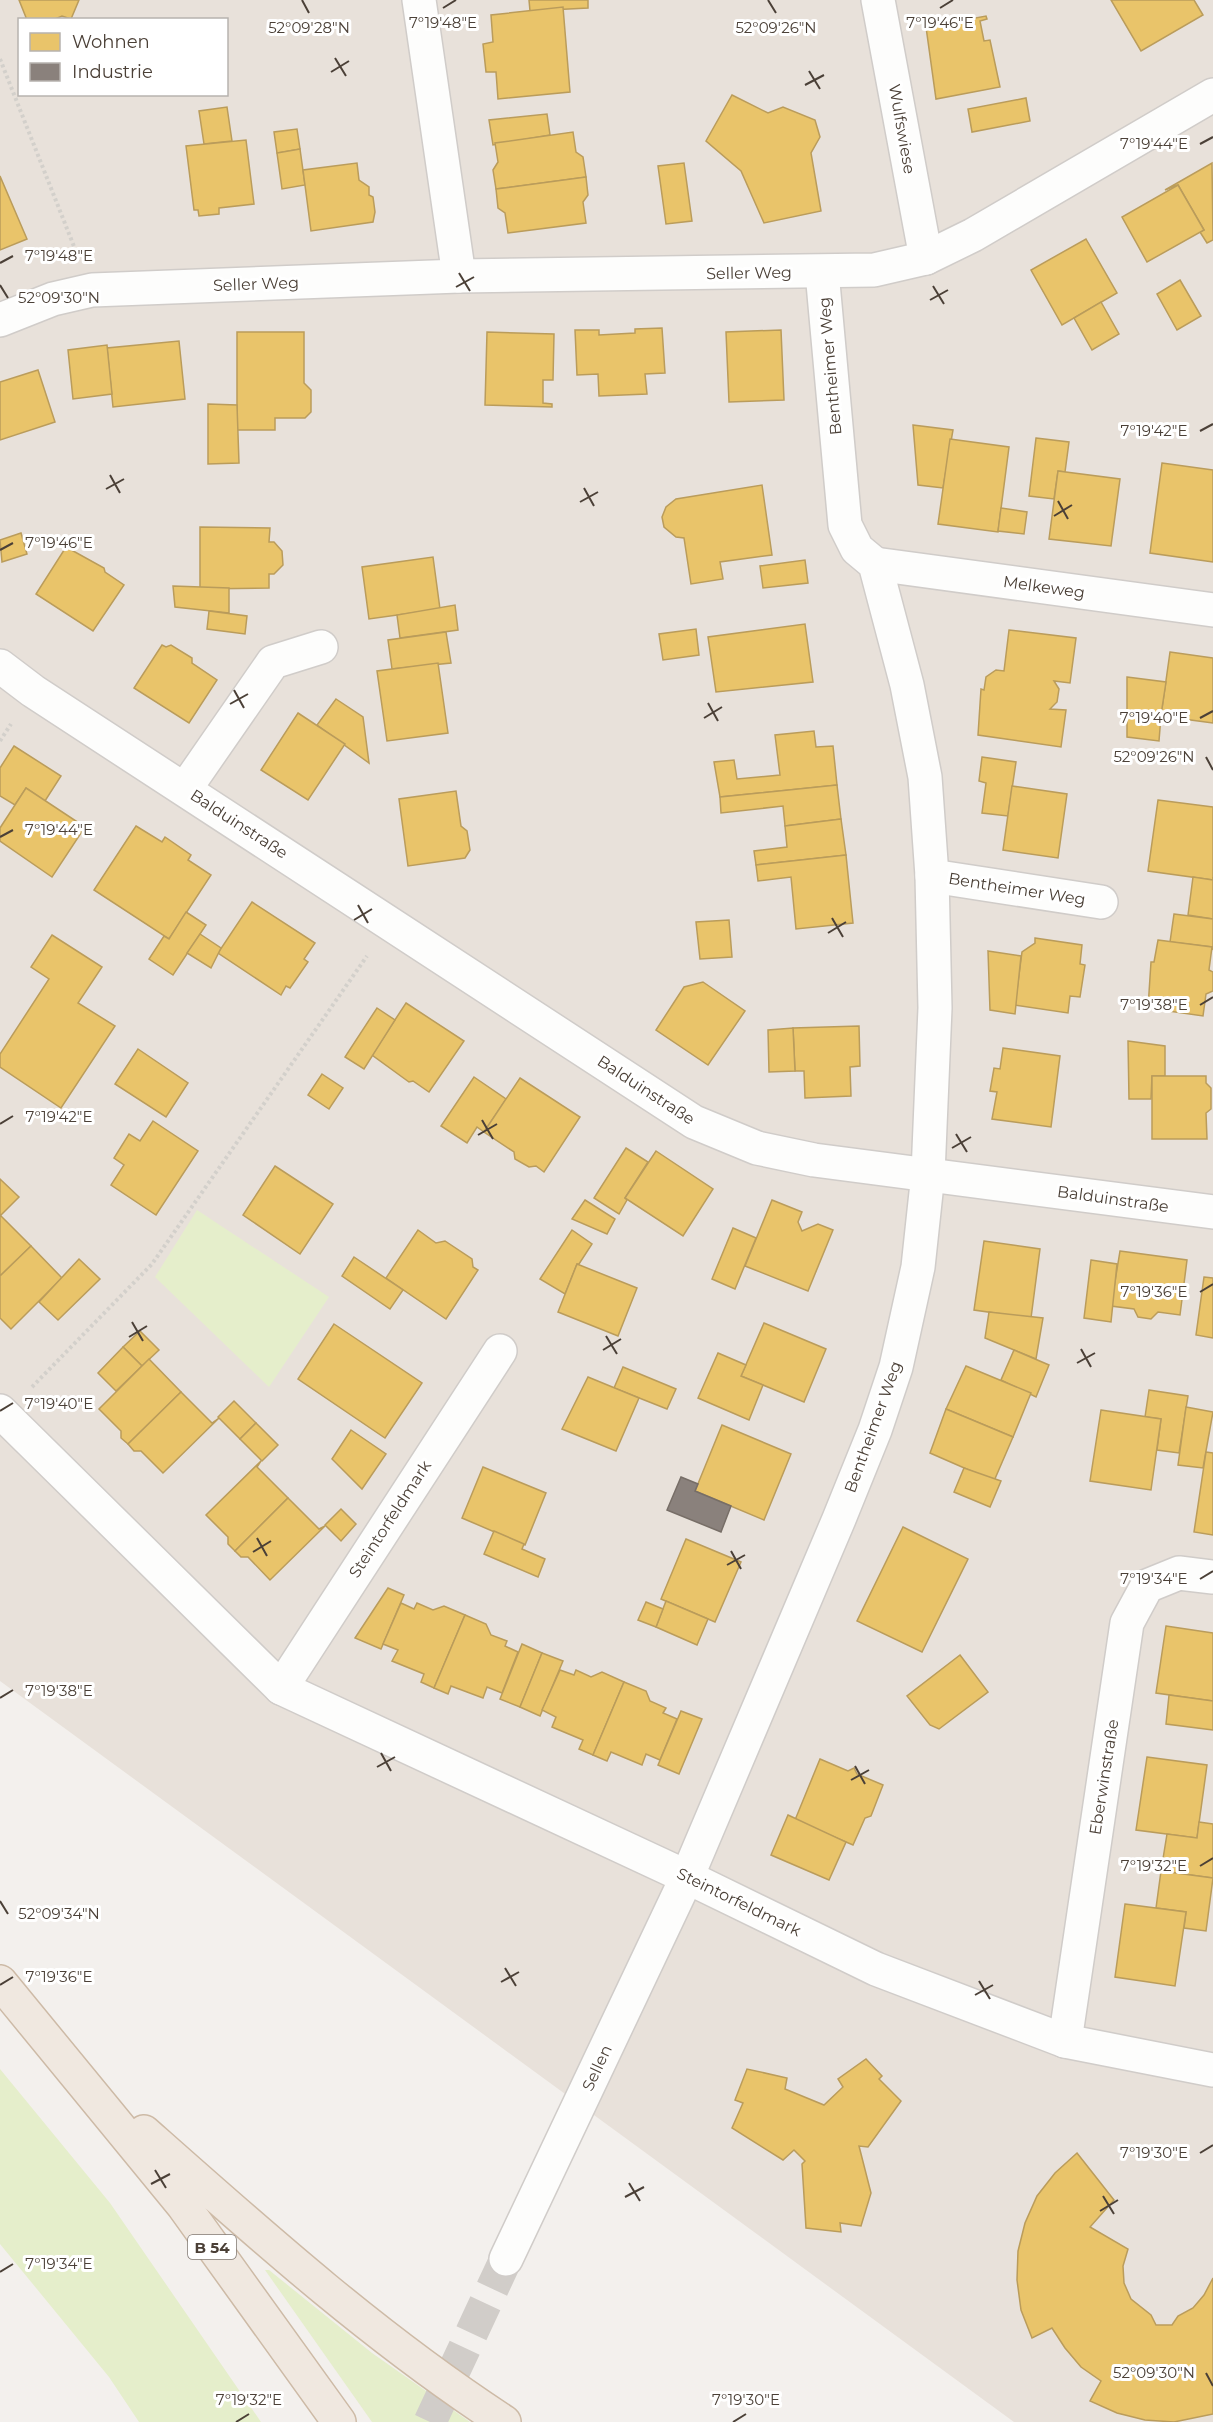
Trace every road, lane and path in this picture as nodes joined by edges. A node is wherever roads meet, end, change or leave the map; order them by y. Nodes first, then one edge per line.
1 (419, 0) edge
2 (878, 0) edge
3 (0, 59) edge
4 (1213, 95) edge
5 (926, 258) junction
6 (822, 272) junction
7 (459, 276) junction
8 (92, 290) junction
9 (0, 320) edge
10 (875, 564) junction
11 (1213, 610) edge
12 (321, 647) dead end
13 (0, 666) edge
14 (185, 789) junction
15 (932, 876) junction
16 (1101, 902) dead end
17 (390, 923) junction
18 (928, 1174) junction
19 (1213, 1212) edge
20 (500, 1351) dead end
21 (2, 1413) edge
22 (1213, 1577) edge
23 (280, 1688) junction
24 (687, 1877) junction
25 (0, 1982) edge
26 (1065, 2041) junction
27 (1213, 2070) edge
28 (80, 2076) junction
29 (506, 2259) tunnel mouth
30 (339, 2422) edge
31 (504, 2422) edge

1 - 7 street
2 - 5 street, Wulfswiese
3 - 8 path
4 - 5 street, Bentheimer Weg
5 - 6 street, Bentheimer Weg
6 - 7 street, Seller Weg
6 - 10 street, Bentheimer Weg
7 - 8 street, Seller Weg
8 - 9 street, Seller Weg
10 - 11 street, Melkeweg
10 - 15 street, Bentheimer Weg
12 - 14 street, Balduinstraße
13 - 14 street, Balduinstraße
14 - 17 street, Balduinstraße
15 - 16 street, Bentheimer Weg
15 - 18 street, Bentheimer Weg
17 - 18 street, Balduinstraße
17 - 21 path
18 - 19 street, Balduinstraße
18 - 24 street, Bentheimer Weg
20 - 23 street, Steintorfeldmark
21 - 23 street, Steintorfeldmark
22 - 26 street, Eberwinstraße
23 - 24 street, Steintorfeldmark
24 - 26 street, Steintorfeldmark
24 - 29 street, Sellen
25 - 28 highway, B 54
26 - 27 street, Steintorfeldmark
28 - 30 highway, B 54
28 - 31 highway

